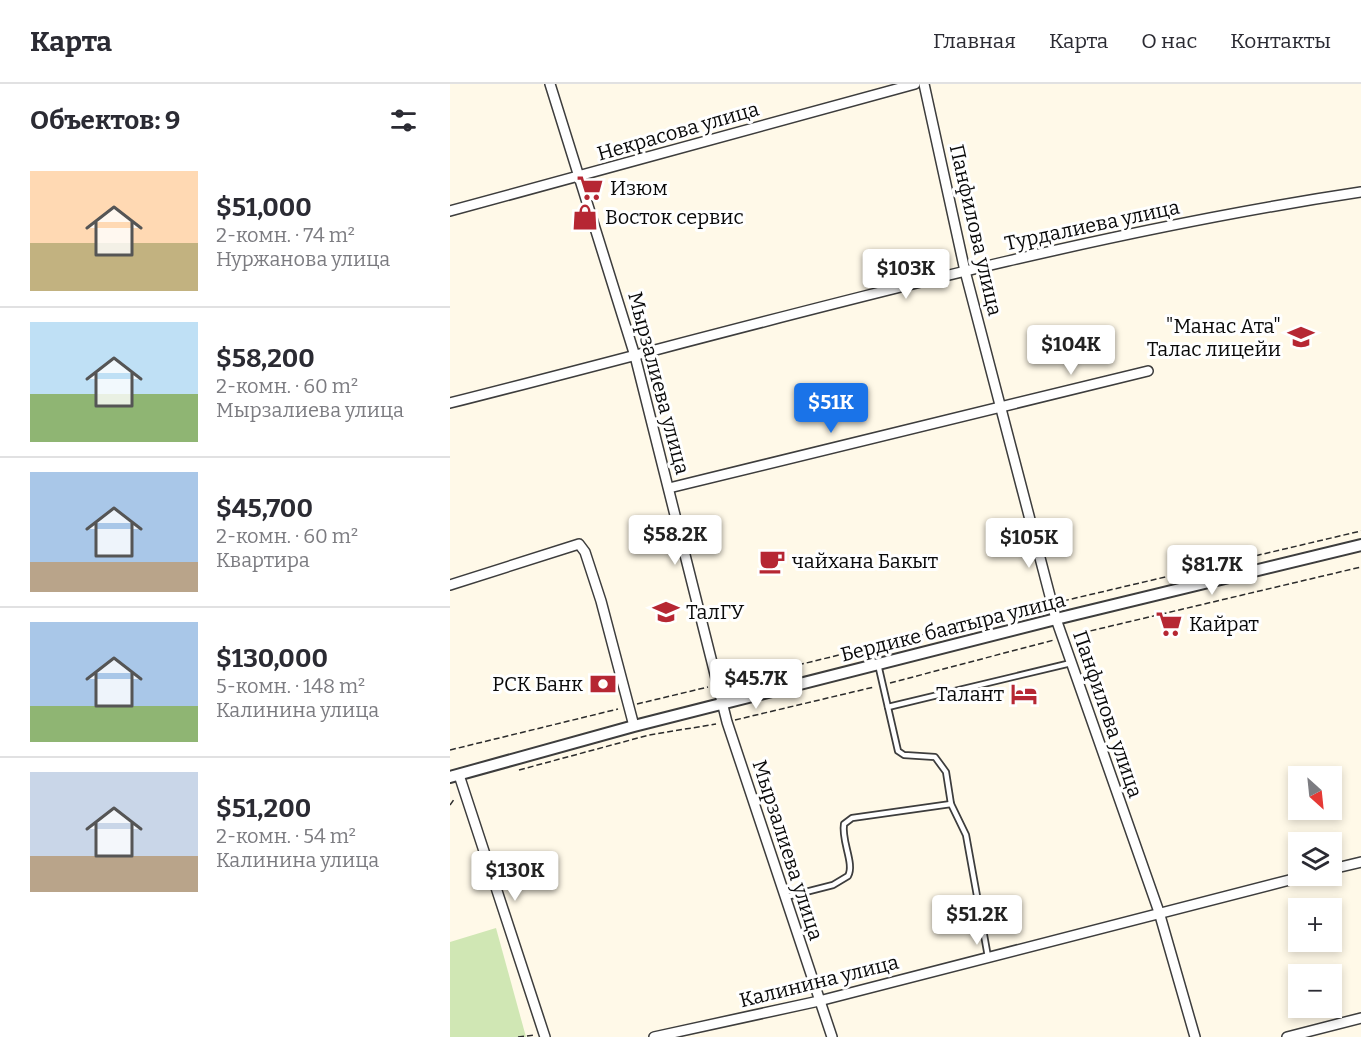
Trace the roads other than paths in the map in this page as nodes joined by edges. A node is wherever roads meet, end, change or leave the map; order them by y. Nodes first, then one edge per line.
1 (550, 84) edge
2 (915, 84) edge
3 (924, 84) edge
4 (581, 177) junction
5 (1361, 192) edge
6 (450, 210) edge
7 (965, 271) junction
8 (635, 357) junction
9 (1148, 371) dead end
10 (450, 403) edge
11 (1000, 407) junction
12 (669, 488) junction
13 (1361, 545) edge
14 (450, 585) edge
15 (1056, 619) junction
16 (1071, 663) junction
17 (878, 664) junction
18 (723, 704) junction
19 (888, 707) junction
20 (634, 726) junction
21 (457, 779) edge
22 (951, 804) junction
23 (1361, 862) edge
24 (1342, 867) edge
25 (1288, 880) edge
26 (785, 898) junction
27 (1159, 912) junction
28 (988, 957) junction
29 (819, 1001) junction
30 (1361, 1018) edge
31 (543, 1037) edge
32 (654, 1037) edge
33 (832, 1037) edge
34 (1195, 1037) edge
35 (1287, 1037) edge

1 - 4 street, Мырзалиева улица
2 - 4 street, Некрасова улица
3 - 7 street, Панфилова улица
4 - 6 street, Некрасова улица
4 - 8 street, Мырзалиева улица
5 - 7 street, Турдалиева улица
7 - 8 street, Турдалиева улица
7 - 11 street, Панфилова улица
8 - 10 street, Турдалиева улица
8 - 12 street, Мырзалиева улица
9 - 11 street
11 - 12 street
11 - 15 street, Панфилова улица
12 - 18 street, Мырзалиева улица
13 - 15 street, Бердике баатыра улица
14 - 20 street
15 - 16 street, Панфилова улица
15 - 17 street, Бердике баатыра улица
16 - 19 lane
16 - 27 street, Панфилова улица
17 - 18 street, Бердике баатыра улица
17 - 19 lane
18 - 20 street, Бердике баатыра улица
18 - 26 street, Мырзалиева улица
19 - 22 lane
20 - 21 street, Бердике баатыра улица
21 - 31 street
22 - 26 lane
22 - 28 lane
23 - 24 street
25 - 27 street, Калинина улица
26 - 29 street, Мырзалиева улица
27 - 28 street, Калинина улица
27 - 34 street, Панфилова улица
28 - 29 street, Калинина улица
29 - 32 street, Калинина улица
29 - 33 street, Мырзалиева улица
30 - 35 street

